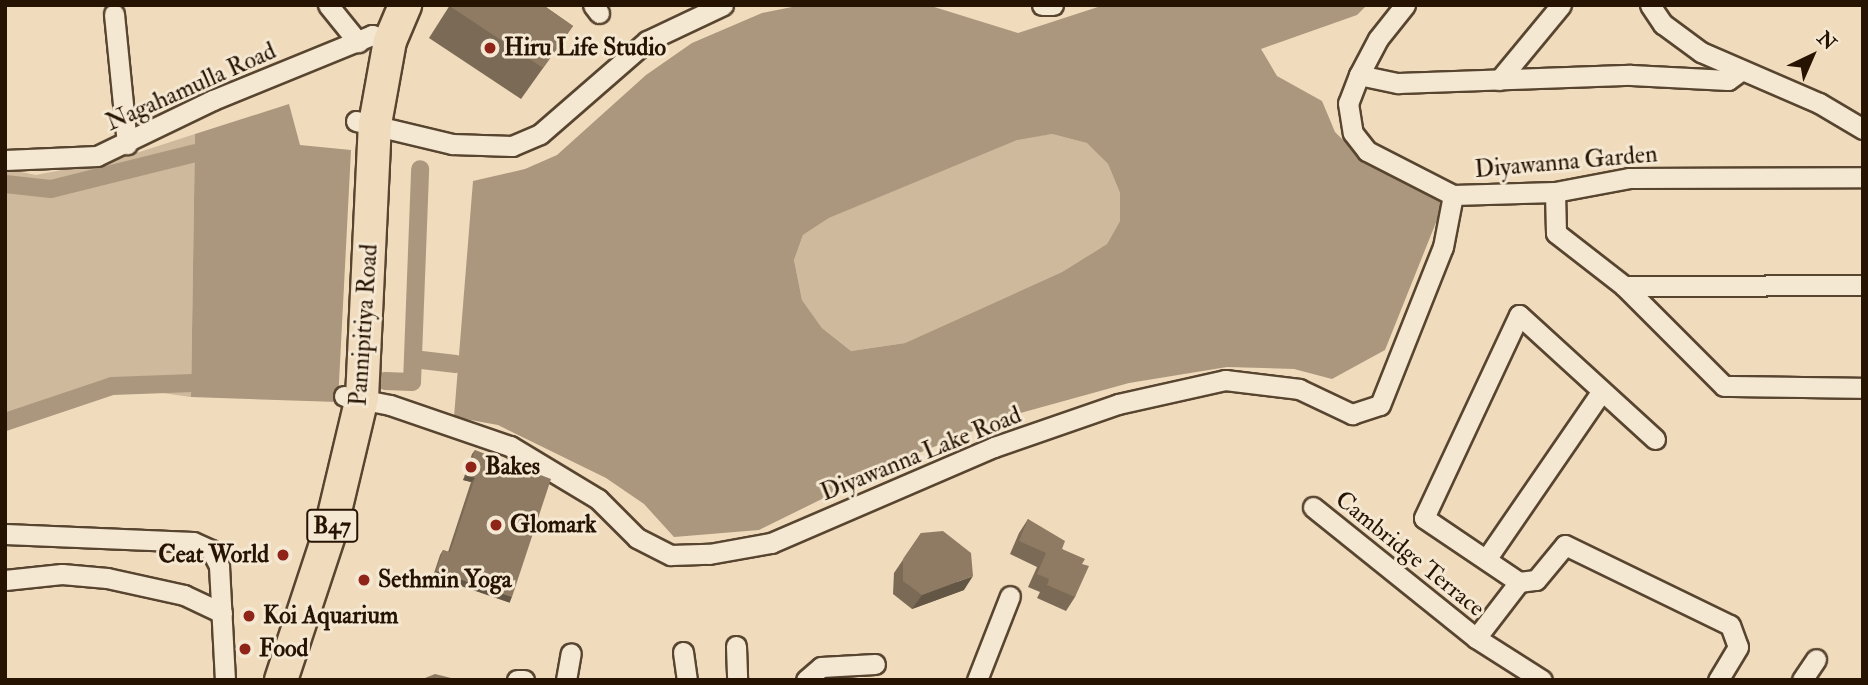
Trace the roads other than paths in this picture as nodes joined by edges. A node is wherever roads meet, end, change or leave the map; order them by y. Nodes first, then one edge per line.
1 (328, 5) edge
2 (385, 5) edge
3 (405, 5) edge
4 (723, 5) edge
5 (1042, 5) edge
6 (1053, 5) edge
7 (1405, 5) edge
8 (1561, 5) edge
9 (1650, 5) edge
10 (114, 15) dead end
11 (373, 40) junction
12 (1739, 72) junction
13 (1359, 75) junction
14 (1499, 80) junction
15 (365, 122) junction
16 (1863, 129) edge
17 (127, 144) junction
18 (5, 160) edge
19 (1863, 177) edge
20 (1555, 192) junction
21 (1454, 195) junction
22 (1863, 285) edge
23 (1624, 286) junction
24 (1863, 388) edge
25 (1601, 392) junction
26 (353, 397) junction
27 (1655, 439) dead end
28 (1313, 507) dead end
29 (5, 534) edge
30 (1487, 558) junction
31 (5, 580) edge
32 (1519, 582) junction
33 (1010, 597) dead end
34 (222, 613) junction
35 (1476, 638) junction
36 (736, 646) dead end
37 (683, 652) dead end
38 (571, 653) dead end
39 (1816, 659) dead end
40 (875, 664) dead end
41 (1520, 674) edge
42 (225, 680) edge
43 (261, 680) edge
44 (281, 680) edge
45 (517, 680) edge
46 (524, 680) edge
47 (566, 680) edge
48 (687, 680) edge
49 (737, 680) edge
50 (806, 680) edge
51 (976, 680) edge
52 (1542, 680) edge
53 (1718, 680) edge
54 (1802, 680) edge

1 - 11 street
2 - 11 main road, Pannipitiya Road / B47
3 - 11 main road, Pannipitiya Road / B47
4 - 15 street
5 - 6 street
7 - 13 street, Diyawanna Garden
8 - 14 street
9 - 12 street
10 - 17 street
11 - 15 main road, Pannipitiya Road / B47
11 - 17 street, Nagahamulla Road
12 - 14 street
12 - 16 street
13 - 14 street
13 - 21 street, Diyawanna Garden
15 - 26 main road, Pannipitiya Road / B47
17 - 18 street, Nagahamulla Road
19 - 20 street, Diyawanna Garden
20 - 21 street, Diyawanna Garden
20 - 23 street
21 - 26 street, Diyawanna Lake Road
22 - 23 street
23 - 24 street
25 - 27 street
25 - 30 street
25 - 30 street
26 - 43 main road, Pannipitiya Road / B47
26 - 44 main road, Pannipitiya Road / B47
28 - 35 street, Cambridge Terrace
29 - 34 street
30 - 32 street
31 - 34 street
32 - 35 street
32 - 53 street
33 - 51 street
34 - 42 street
35 - 41 street, Cambridge Terrace
36 - 49 street
37 - 48 street
38 - 47 street
39 - 54 street
40 - 50 street
41 - 52 street, Cambridge Terrace
45 - 46 street

